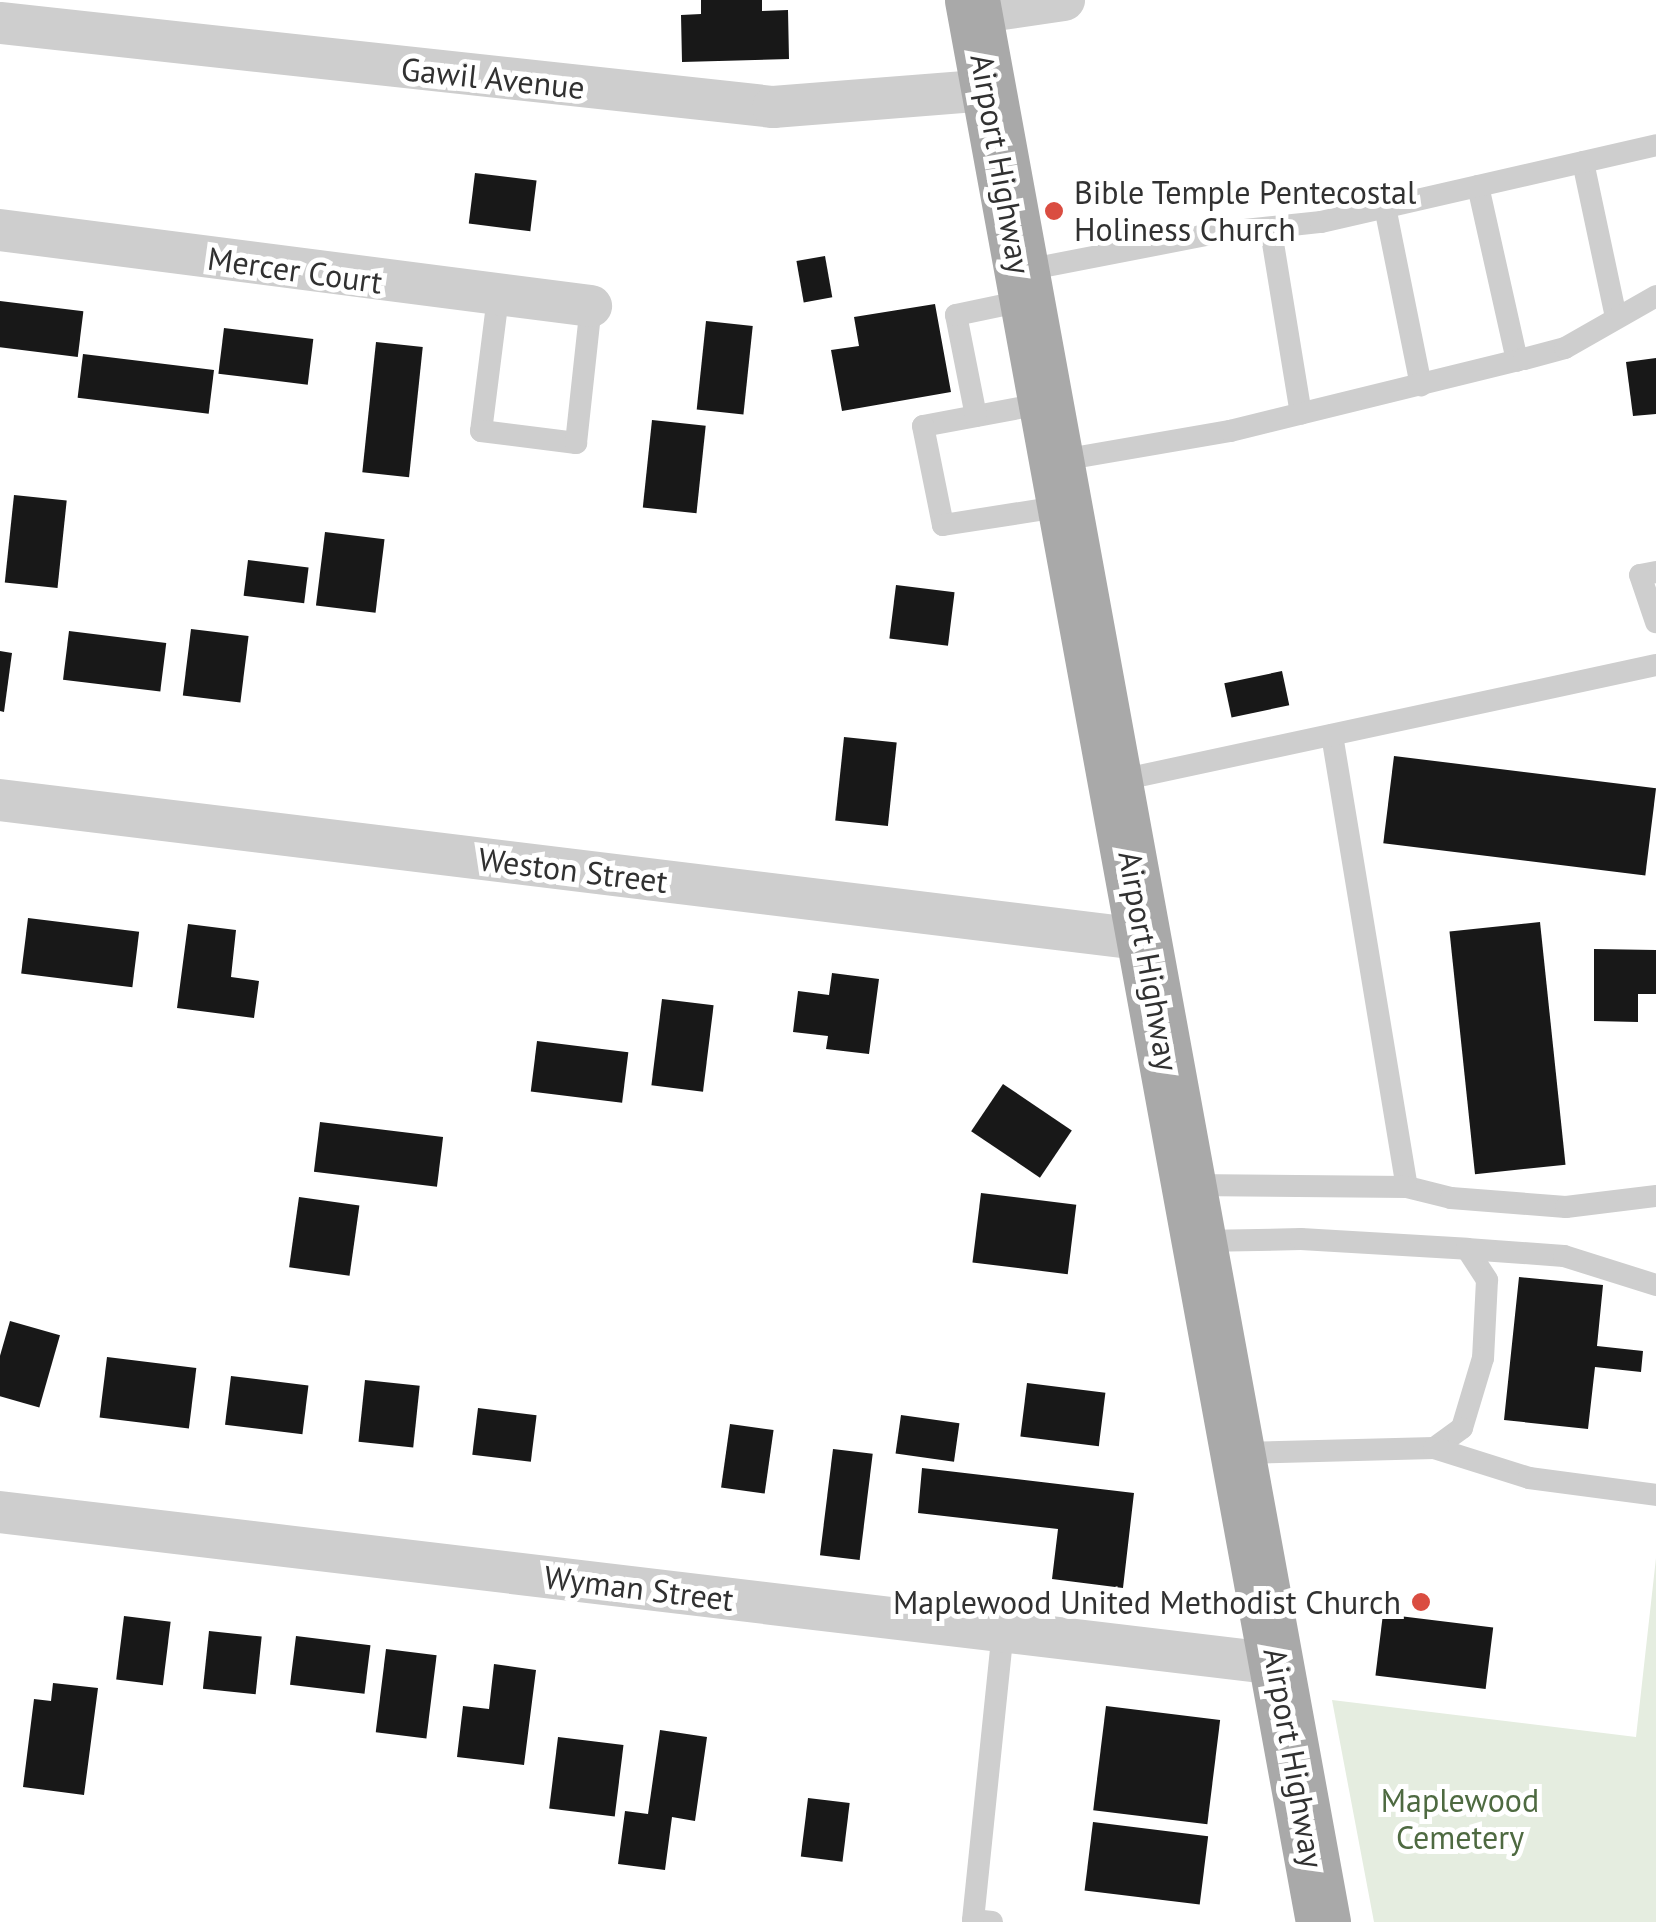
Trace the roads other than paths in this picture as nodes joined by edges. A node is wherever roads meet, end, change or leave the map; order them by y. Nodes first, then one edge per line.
1 (1064, 0) edge
2 (973, 6) edge
3 (0, 23) edge
4 (986, 90) junction
5 (1656, 144) edge
6 (1582, 162) junction
7 (1478, 186) junction
8 (1385, 207) junction
9 (0, 230) edge
10 (1271, 231) junction
11 (1024, 286) junction
12 (1656, 296) edge
13 (498, 298) junction
14 (591, 306) joint
15 (1616, 317) junction
16 (1517, 362) junction
17 (1421, 385) junction
18 (1046, 403) junction
19 (1301, 414) junction
20 (976, 416) junction
21 (1060, 484) junction
22 (1656, 572) edge
23 (1656, 622) edge
24 (1656, 665) edge
25 (1332, 734) junction
26 (1116, 781) junction
27 (0, 800) edge
28 (1146, 940) junction
29 (1190, 1184) junction
30 (1407, 1187) junction
31 (1656, 1196) edge
32 (1201, 1241) junction
33 (1467, 1249) junction
34 (1656, 1285) edge
35 (1434, 1448) junction
36 (1239, 1453) junction
37 (1656, 1495) edge
38 (0, 1512) edge
39 (1003, 1631) junction
40 (1278, 1664) junction
41 (992, 1922) edge
42 (1322, 1922) edge

1 - 2 street
2 - 4 main road, Airport Highway
3 - 4 street, Gawil Avenue
4 - 11 main road, Airport Highway
5 - 6 lane
6 - 7 lane
6 - 15 lane
7 - 8 lane
7 - 16 lane
8 - 10 lane
8 - 17 lane
9 - 13 street, Mercer Court
10 - 11 lane
10 - 19 lane
11 - 18 main road, Airport Highway
11 - 20 lane
12 - 15 lane
13 - 14 street, Mercer Court
13 - 14 lane
15 - 16 lane
16 - 17 lane
17 - 19 lane
18 - 20 lane
18 - 21 main road, Airport Highway
19 - 21 lane
20 - 21 lane
21 - 26 main road, Airport Highway
22 - 23 lane
24 - 25 lane
25 - 26 lane
25 - 30 lane
26 - 28 main road, Airport Highway
27 - 28 street, Weston Street
28 - 29 main road, Airport Highway
29 - 30 lane
29 - 32 main road, Airport Highway
30 - 31 lane
32 - 33 lane
32 - 36 main road, Airport Highway
33 - 34 lane
33 - 35 lane
35 - 36 lane
35 - 37 lane
36 - 40 main road, Airport Highway
38 - 39 street, Wyman Street
39 - 40 street, Wyman Street
39 - 41 lane
40 - 42 main road, Airport Highway

